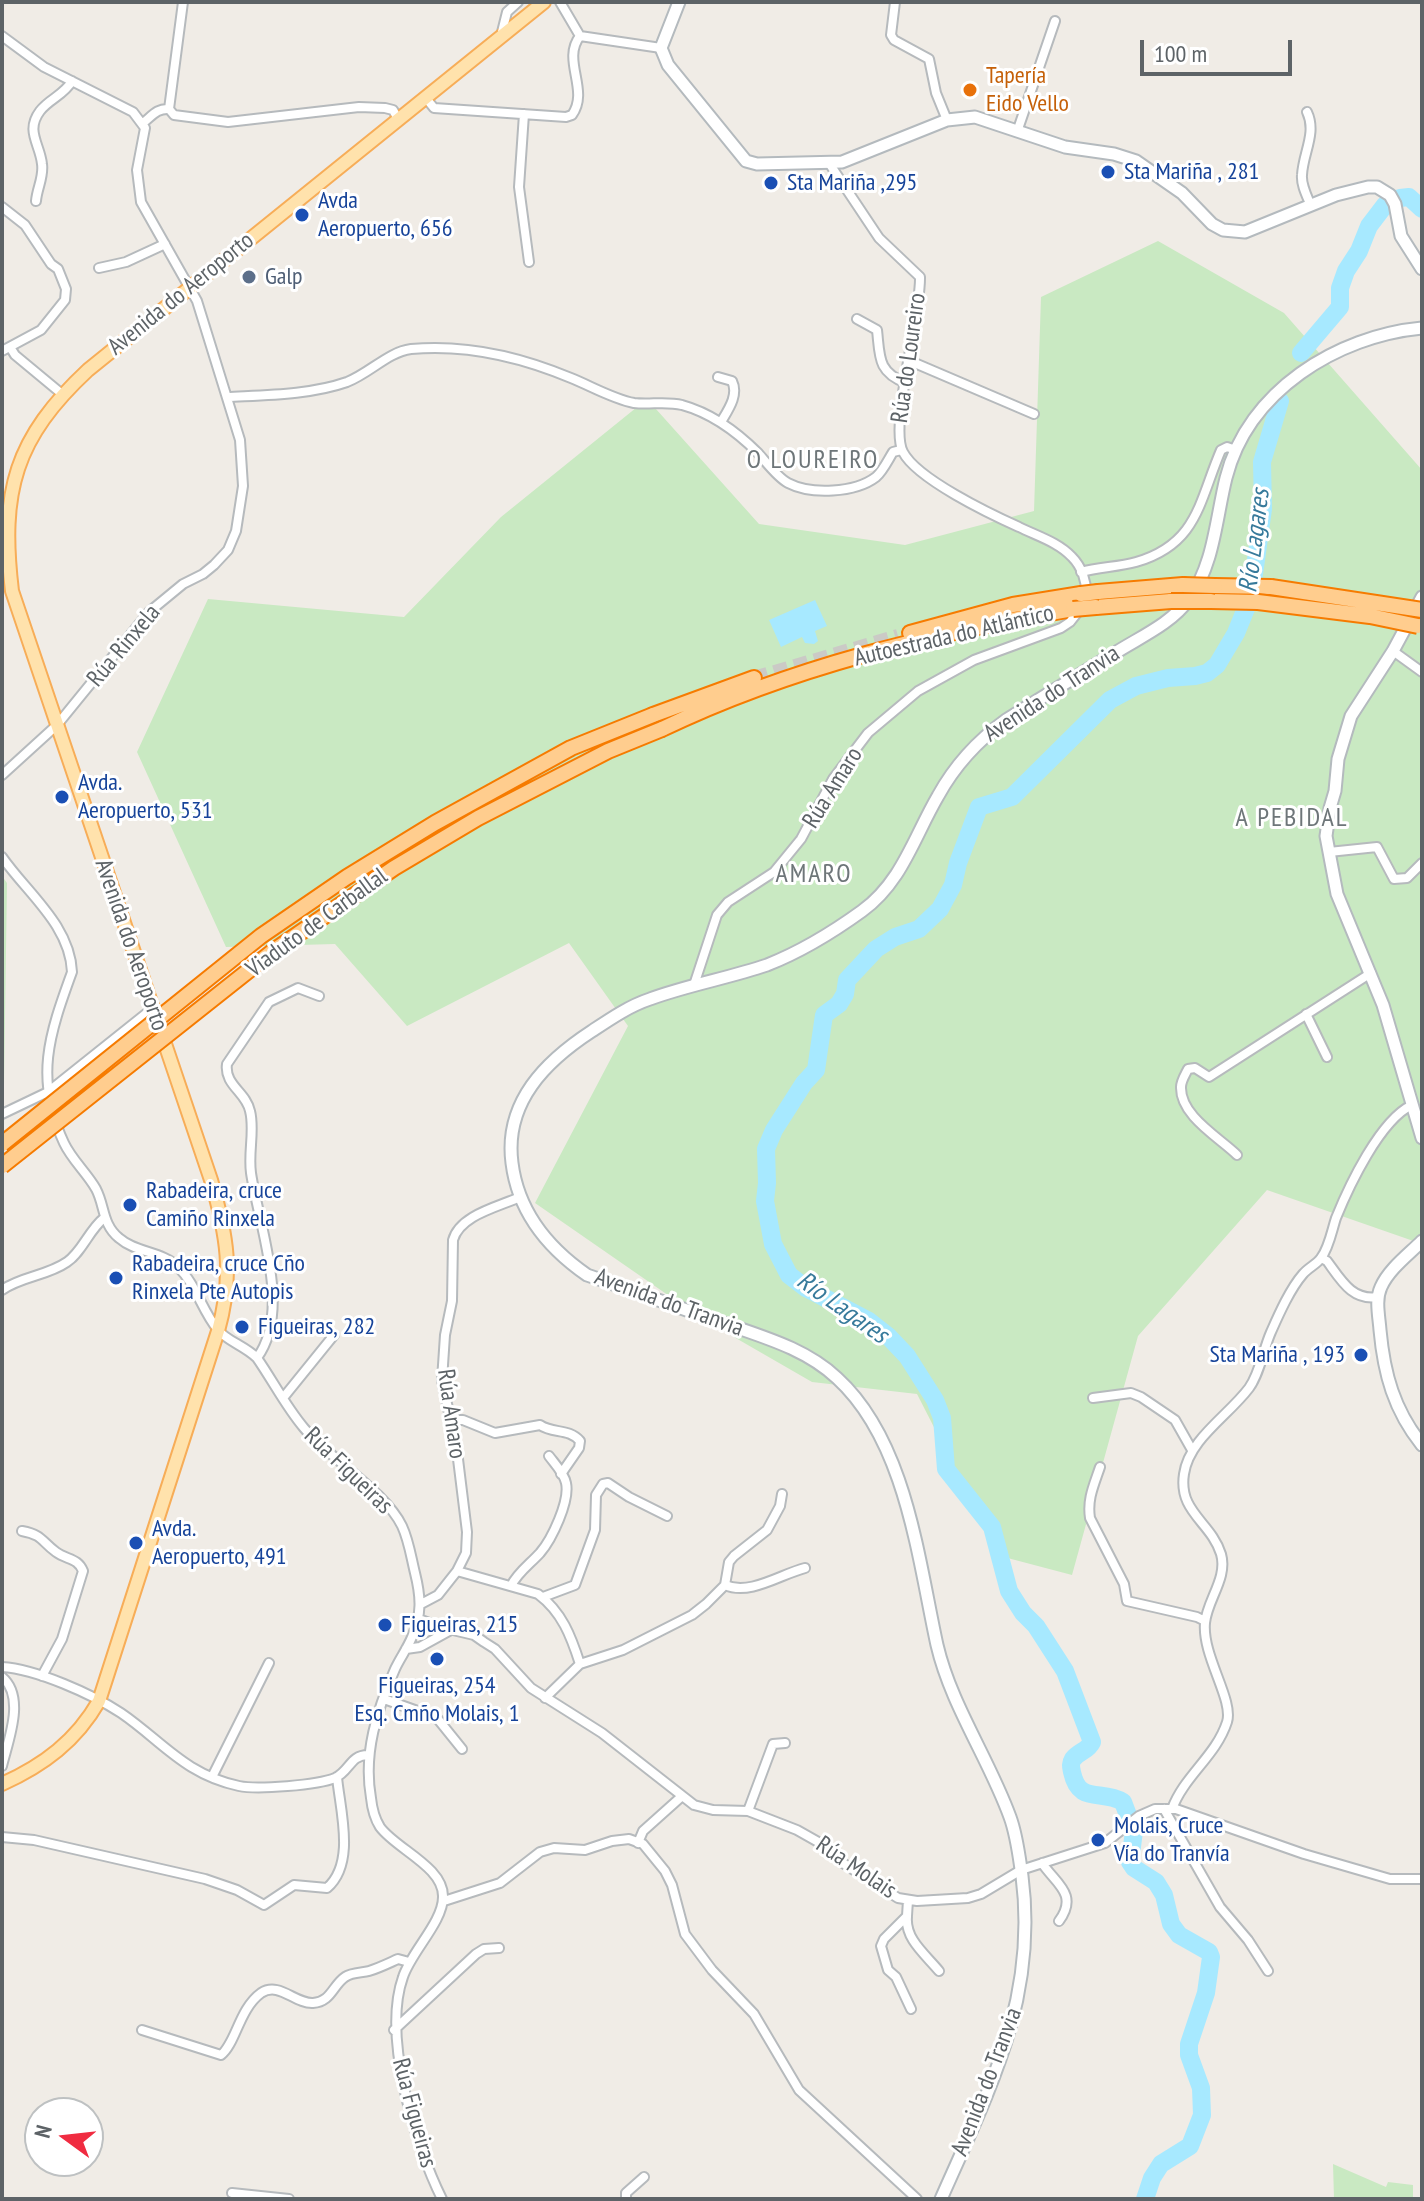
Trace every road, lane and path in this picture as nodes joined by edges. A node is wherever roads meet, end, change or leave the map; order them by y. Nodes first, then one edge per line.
1 (183, 2) edge
2 (518, 2) edge
3 (544, 2) edge
4 (560, 2) edge
5 (679, 2) edge
6 (895, 2) edge
7 (1055, 21) dead end
8 (2, 36) edge
9 (580, 36) junction
10 (500, 37) junction
11 (661, 48) junction
12 (72, 81) junction
13 (425, 97) junction
14 (169, 109) junction
15 (1307, 112) dead end
16 (524, 114) junction
17 (398, 119) junction
18 (947, 120) junction
19 (143, 123) junction
20 (1017, 132) junction
21 (829, 163) junction
22 (36, 201) dead end
23 (1311, 206) junction
24 (2, 207) edge
25 (165, 244) junction
26 (529, 262) dead end
27 (99, 268) dead end
28 (1422, 269) edge
29 (190, 286) junction
30 (857, 319) dead end
31 (1422, 328) edge
32 (6, 349) edge
33 (910, 361) junction
34 (718, 377) dead end
35 (906, 383) junction
36 (62, 394) junction
37 (227, 397) junction
38 (1034, 414) dead end
39 (721, 422) junction
40 (901, 450) junction
41 (1236, 450) junction
42 (1083, 582) junction
43 (1422, 597) edge
44 (1097, 599) junction
45 (1422, 610) edge
46 (1420, 627) edge
47 (898, 636) tunnel mouth
48 (1393, 651) junction
49 (1422, 672) edge
50 (754, 678) tunnel mouth
51 (57, 725) junction
52 (662, 729) joint
53 (2, 775) edge
54 (1329, 852) junction
55 (2, 857) edge
56 (1422, 863) edge
57 (1371, 973) junction
58 (694, 985) junction
59 (319, 996) dead end
60 (152, 1009) junction
61 (1306, 1014) junction
62 (1327, 1057) dead end
63 (48, 1092) junction
64 (1412, 1105) junction
65 (2, 1114) edge
66 (1422, 1138) edge
67 (2, 1144) edge
68 (1237, 1155) dead end
69 (2, 1166) edge
70 (520, 1197) junction
71 (104, 1218) junction
72 (1422, 1241) edge
73 (1321, 1258) junction
74 (2, 1290) edge
75 (1378, 1297) junction
76 (218, 1331) junction
77 (334, 1335) dead end
78 (257, 1358) junction
79 (283, 1398) junction
80 (1093, 1398) dead end
81 (451, 1420) junction
82 (1422, 1445) edge
83 (1192, 1450) junction
84 (549, 1456) dead end
85 (1100, 1467) dead end
86 (561, 1474) junction
87 (782, 1494) dead end
88 (667, 1516) dead end
89 (22, 1531) dead end
90 (805, 1568) dead end
91 (457, 1571) junction
92 (725, 1585) junction
93 (511, 1586) junction
94 (543, 1597) junction
95 (421, 1604) junction
96 (419, 1619) junction
97 (1205, 1621) junction
98 (451, 1630) junction
99 (406, 1649) junction
100 (269, 1663) dead end
101 (580, 1664) junction
102 (2, 1667) edge
103 (42, 1676) junction
104 (2, 1677) edge
105 (545, 1698) junction
106 (384, 1699) junction
107 (99, 1701) junction
108 (785, 1743) dead end
109 (462, 1749) dead end
110 (368, 1755) junction
111 (2, 1766) edge
112 (212, 1777) junction
113 (337, 1777) junction
114 (2, 1784) edge
115 (681, 1797) junction
116 (1168, 1809) junction
117 (748, 1811) junction
118 (2, 1837) edge
119 (638, 1843) junction
120 (1042, 1863) junction
121 (1021, 1870) junction
122 (1422, 1879) edge
123 (908, 1900) junction
124 (444, 1901) junction
125 (907, 1916) junction
126 (1059, 1921) dead end
127 (499, 1948) dead end
128 (409, 1962) junction
129 (939, 1971) dead end
130 (1268, 1971) dead end
131 (911, 2009) dead end
132 (142, 2030) dead end
133 (394, 2030) junction
134 (644, 2177) dead end
135 (232, 2193) dead end
136 (289, 2199) edge
137 (442, 2199) edge
138 (626, 2199) edge
139 (917, 2199) edge
140 (941, 2199) edge

1 - 14 street
2 - 10 street
3 - 10 main road, Avenida do Aeroporto
4 - 9 street
5 - 11 main road
6 - 18 street
7 - 20 street
8 - 12 street
9 - 11 street
9 - 16 street
10 - 13 main road, Avenida do Aeroporto
11 - 21 main road
12 - 19 street
12 - 22 street
13 - 16 street
13 - 17 main road, Avenida do Aeroporto
14 - 17 street
14 - 19 street
15 - 23 street
16 - 26 street
17 - 29 main road, Avenida do Aeroporto
18 - 20 main road
18 - 21 main road
19 - 25 street, Rúa Rinxela
20 - 23 main road
21 - 33 street, Rúa do Loureiro
23 - 28 main road
24 - 32 street
25 - 27 street
25 - 29 street, Rúa Rinxela
29 - 36 main road, Avenida do Aeroporto
29 - 37 street, Rúa Rinxela
30 - 35 street
31 - 41 main road, Avenida do Tranvia
32 - 36 street
33 - 35 street, Rúa do Loureiro
33 - 38 street
34 - 39 street
35 - 40 street, Rúa do Loureiro
36 - 51 main road, Avenida do Aeroporto
37 - 39 street
37 - 51 street, Rúa Rinxela
39 - 40 street
40 - 42 street, Rúa do Loureiro
41 - 42 street
41 - 58 main road, Avenida do Tranvia
42 - 44 highway, Autoestrada do Atlántico, bridge
42 - 47 highway, Autoestrada do Atlántico
42 - 58 street, Rúa Amaro
43 - 48 main road
44 - 45 highway, Autoestrada do Atlántico, bridge
44 - 46 highway, Autoestrada do Atlántico, bridge
44 - 52 highway, Autoestrada do Atlántico, bridge
48 - 49 street
48 - 54 main road
50 - 67 highway, Viaduto de Carballal, bridge
51 - 53 street, Rúa Rinxela
51 - 60 main road, Avenida do Aeroporto
52 - 69 highway, Viaduto de Carballal, bridge
54 - 56 street
54 - 57 main road
55 - 63 street, Rúa Figueiras
57 - 61 street
57 - 64 main road
58 - 70 main road, Avenida do Tranvia
59 - 78 street
60 - 63 street
60 - 76 main road, Avenida do Aeroporto
61 - 62 street
61 - 68 street
63 - 65 street
63 - 71 street, Rúa Figueiras
64 - 66 main road
64 - 73 street
70 - 81 street, Rúa Amaro
70 - 121 main road, Avenida do Tranvia
71 - 74 street
71 - 76 street, Rúa Figueiras
72 - 75 main road
73 - 75 street
73 - 83 street
75 - 82 main road
76 - 78 street, Rúa Figueiras
76 - 107 main road, Avenida do Aeroporto
77 - 79 street
78 - 79 street, Rúa Figueiras
79 - 95 street, Rúa Figueiras
80 - 83 street
81 - 86 street
81 - 91 street, Rúa Amaro
83 - 97 street
84 - 86 street
85 - 97 street
86 - 93 street
87 - 92 street
88 - 94 street
89 - 103 street
90 - 92 street
91 - 93 street
91 - 95 street, Rúa Amaro
92 - 101 street
93 - 94 street
94 - 101 street
95 - 96 street, Rúa Figueiras
96 - 98 street, Rúa Molais
96 - 99 street, Rúa Figueiras
97 - 116 street
98 - 99 street
98 - 105 street, Rúa Molais
99 - 106 street, Rúa Figueiras
100 - 112 street
101 - 105 street
102 - 103 street
103 - 107 street
104 - 111 street
105 - 115 street, Rúa Molais
106 - 109 street
106 - 110 street, Rúa Figueiras
107 - 112 street
107 - 114 main road, Avenida do Aeroporto
108 - 117 street
110 - 113 street
110 - 124 street, Rúa Figueiras
112 - 113 street
113 - 118 street
115 - 117 street, Rúa Molais
115 - 119 street
116 - 120 street, Rúa Molais
116 - 122 street
116 - 130 street
117 - 123 street, Rúa Molais
119 - 124 street
119 - 139 street
120 - 121 street, Rúa Molais
120 - 126 street
121 - 123 street, Rúa Molais
121 - 140 main road, Avenida do Tranvia
123 - 125 street
124 - 128 street, Rúa Figueiras
125 - 129 street
125 - 131 street
127 - 133 street
128 - 132 street
128 - 133 street, Rúa Figueiras
133 - 137 street, Rúa Figueiras
134 - 138 street
135 - 136 street

